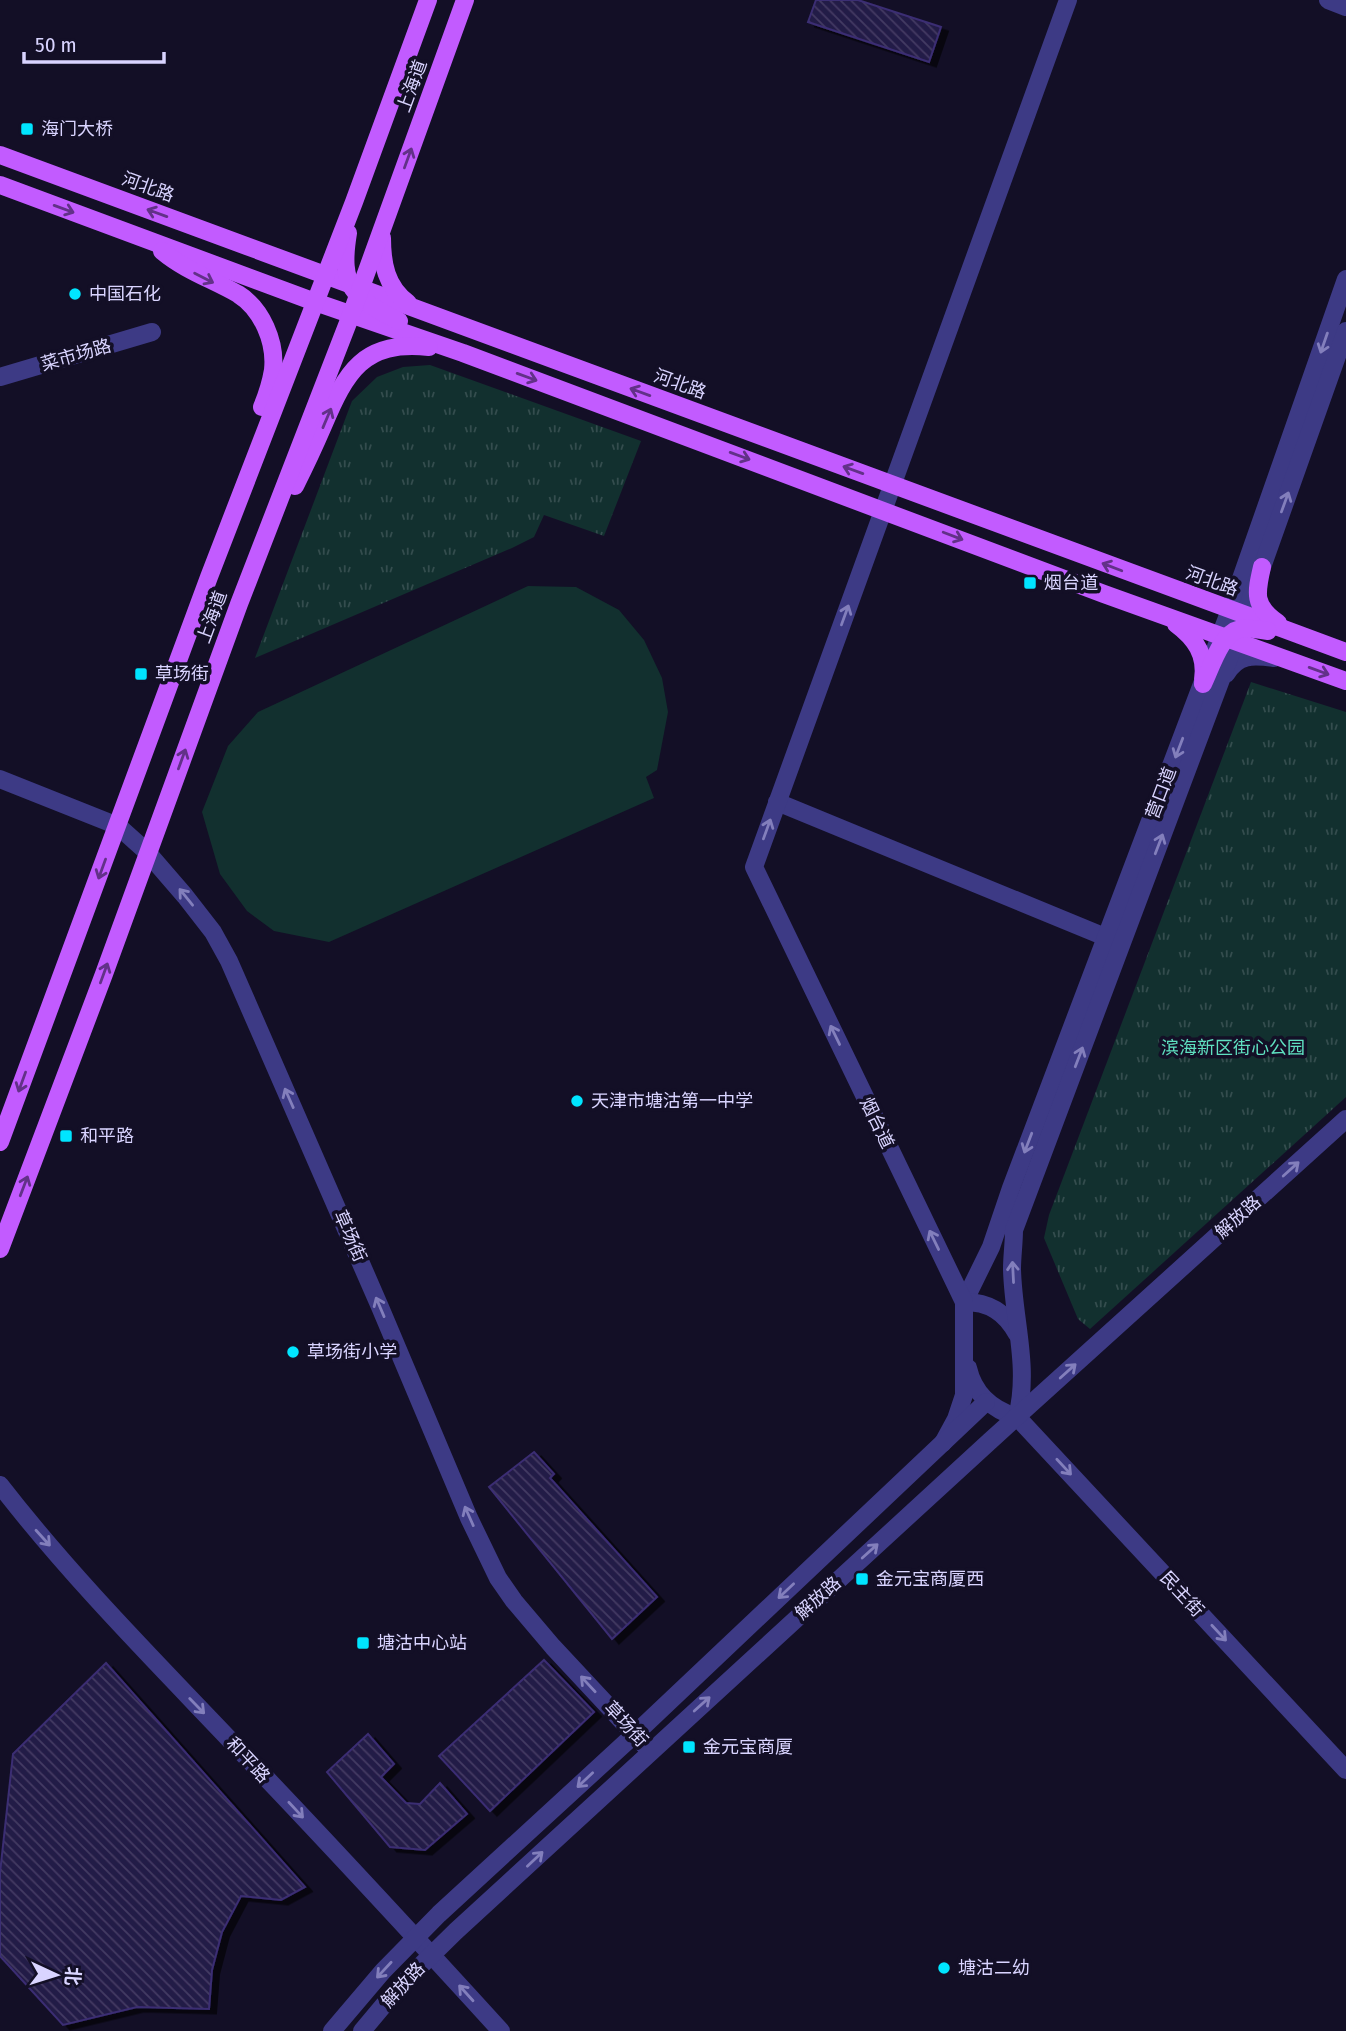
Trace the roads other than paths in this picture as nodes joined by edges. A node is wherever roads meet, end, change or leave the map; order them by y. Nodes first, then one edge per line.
1 (428, 0) edge
2 (465, 0) edge
3 (1068, 0) edge
4 (1328, 0) edge
5 (1346, 7) edge
6 (0, 155) edge
7 (0, 186) edge
8 (354, 202) junction
9 (385, 222) junction
10 (148, 240) junction
11 (1346, 279) edge
12 (342, 299) junction
13 (419, 311) junction
14 (1346, 331) edge
15 (152, 332) dead end
16 (463, 353) junction
17 (0, 377) edge
18 (893, 485) junction
19 (884, 510) junction
20 (227, 529) junction
21 (261, 543) junction
22 (1255, 564) junction
23 (1161, 614) junction
24 (1232, 629) junction
25 (1299, 635) junction
26 (1346, 652) edge
27 (1293, 662) junction
28 (1346, 681) edge
29 (1210, 686) junction
30 (0, 779) edge
31 (777, 802) junction
32 (118, 826) junction
33 (148, 852) junction
34 (1114, 941) junction
35 (1346, 1119) edge
36 (0, 1142) edge
37 (0, 1249) edge
38 (964, 1301) junction
39 (1020, 1340) junction
40 (964, 1344) junction
41 (986, 1402) junction
42 (1017, 1417) junction
43 (943, 1443) junction
44 (0, 1486) edge
45 (635, 1734) junction
46 (650, 1751) junction
47 (1346, 1770) edge
48 (485, 1905) junction
49 (386, 1906) junction
50 (430, 1924) junction
51 (415, 1938) junction
52 (431, 1955) junction
53 (332, 2031) edge
54 (362, 2031) edge
55 (501, 2031) edge

1 - 8 main road, 上海道
9 -> 2 main road, 上海道
3 - 18 street, 烟台道
4 - 5 street
12 -> 6 main road, 河北路
7 -> 10 main road, 河北路
8 - 12 main road, 上海道
8 - 12 main road
9 - 12 main road, 上海道
9 - 13 main road
10 - 12 main road, 河北路
10 -> 20 main road
11 -> 22 street, 营口道
12 - 13 main road, 河北路
12 - 16 main road, 河北路
12 - 20 main road, 上海道
12 - 21 main road, 上海道
18 -> 13 main road, 河北路
22 -> 14 street, 营口道
15 - 17 street, 菜市场路
16 -> 19 main road, 河北路
21 -> 16 main road
18 - 19 street, 烟台道
24 -> 18 main road, 河北路
19 -> 23 main road, 河北路
31 -> 19 street, 烟台道
20 - 32 main road, 上海道
33 -> 21 main road, 上海道
22 - 24 street, 营口道
22 - 25 main road
23 - 24 main road, 河北路
23 - 29 main road
24 - 25 main road, 河北路
24 - 27 main road, 河北路
24 - 29 street, 营口道
25 - 26 main road, 河北路
27 -> 28 main road, 河北路
27 - 29 street
29 - 34 street, 营口道
30 - 32 street, 草场街
31 - 34 street
38 -> 31 street, 烟台道
32 - 33 street, 草场街
32 -> 36 main road, 上海道
37 -> 33 main road, 上海道
45 -> 33 street, 草场街
34 -> 38 street, 营口道
39 -> 34 street, 营口道
42 -> 35 street, 解放路
38 - 39 street
38 - 40 street
39 - 42 street, 营口道
40 - 41 street
40 - 43 street
41 - 42 street
41 - 43 street, 解放路
46 -> 42 street, 解放路
42 -> 47 street, 民主街
43 -> 45 street, 解放路
44 -> 49 street, 和平路
45 - 46 street, 草场街
45 -> 50 street, 解放路
48 -> 46 street, 解放路
48 - 50 street
48 - 52 street, 解放路
49 - 50 street
49 - 51 street, 和平路
50 - 51 street, 解放路
51 - 52 street, 和平路
51 -> 53 street, 解放路
52 - 54 street, 解放路
55 -> 52 street, 和平路

